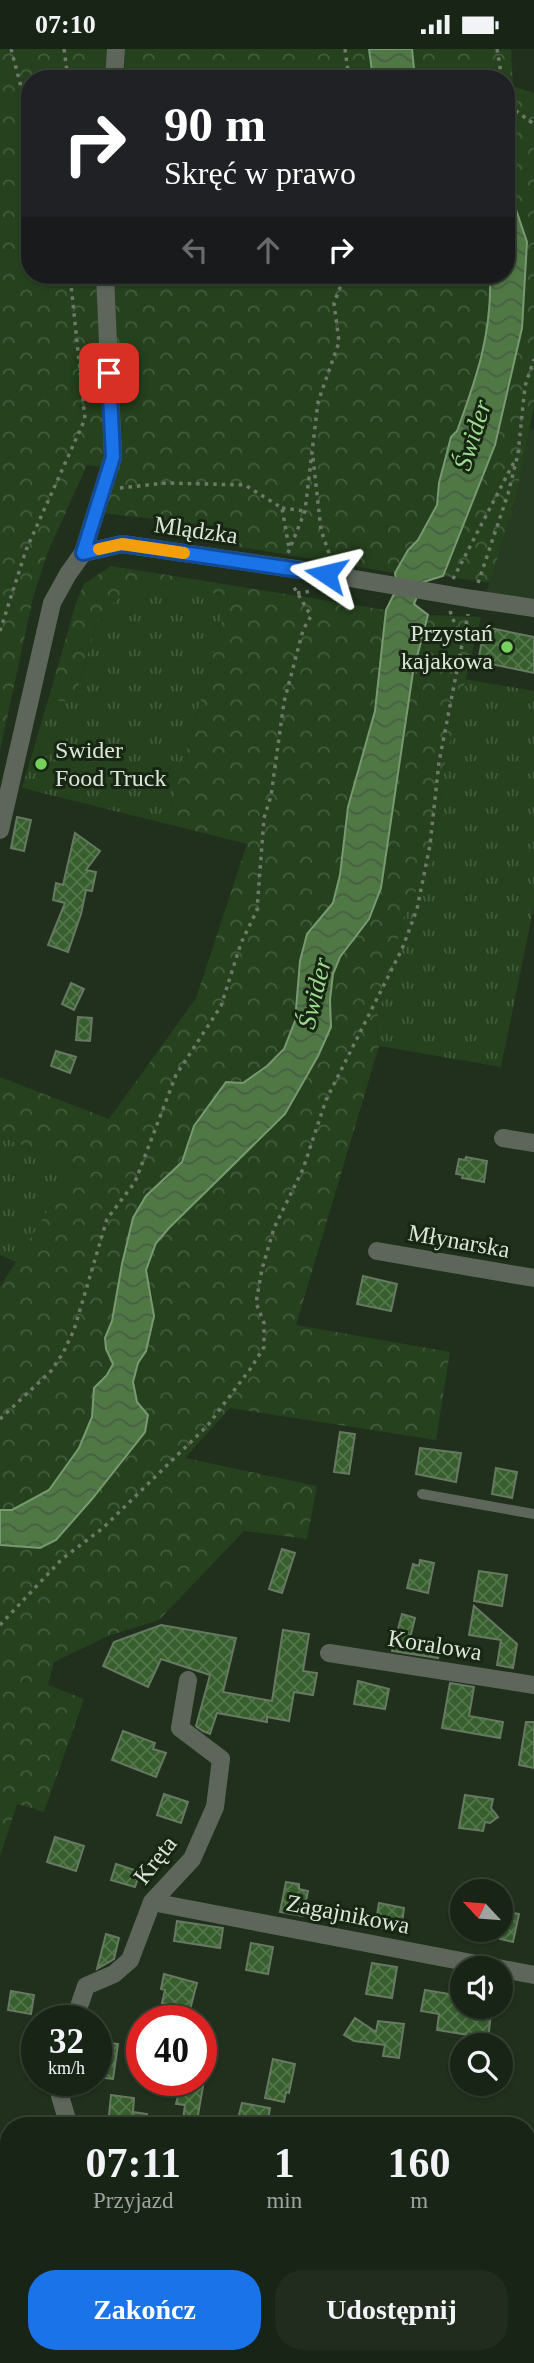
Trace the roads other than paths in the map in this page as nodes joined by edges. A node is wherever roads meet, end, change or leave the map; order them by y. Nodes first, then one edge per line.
1 (116, 49) edge
2 (115, 70) edge
3 (105, 284) edge
4 (83, 553) junction
5 (534, 608) edge
6 (6, 781) edge
7 (0, 831) edge
8 (503, 1138) dead end
9 (534, 1143) edge
10 (377, 1251) dead end
11 (534, 1278) edge
12 (422, 1494) dead end
13 (534, 1514) edge
14 (329, 1653) dead end
15 (188, 1680) dead end
16 (534, 1685) edge
17 (152, 1902) junction
18 (534, 1975) edge
19 (79, 2005) edge
20 (60, 2096) edge
21 (66, 2117) edge

1 - 2 street
3 - 4 street
4 - 5 street, Mlądzka, bridge
4 - 6 street
6 - 7 street
8 - 9 street
10 - 11 street, Młynarska
12 - 13 lane
14 - 16 street, Koralowa
15 - 17 street, Kręta
17 - 18 street, Zagajnikowa
17 - 19 street, Kręta
20 - 21 street

